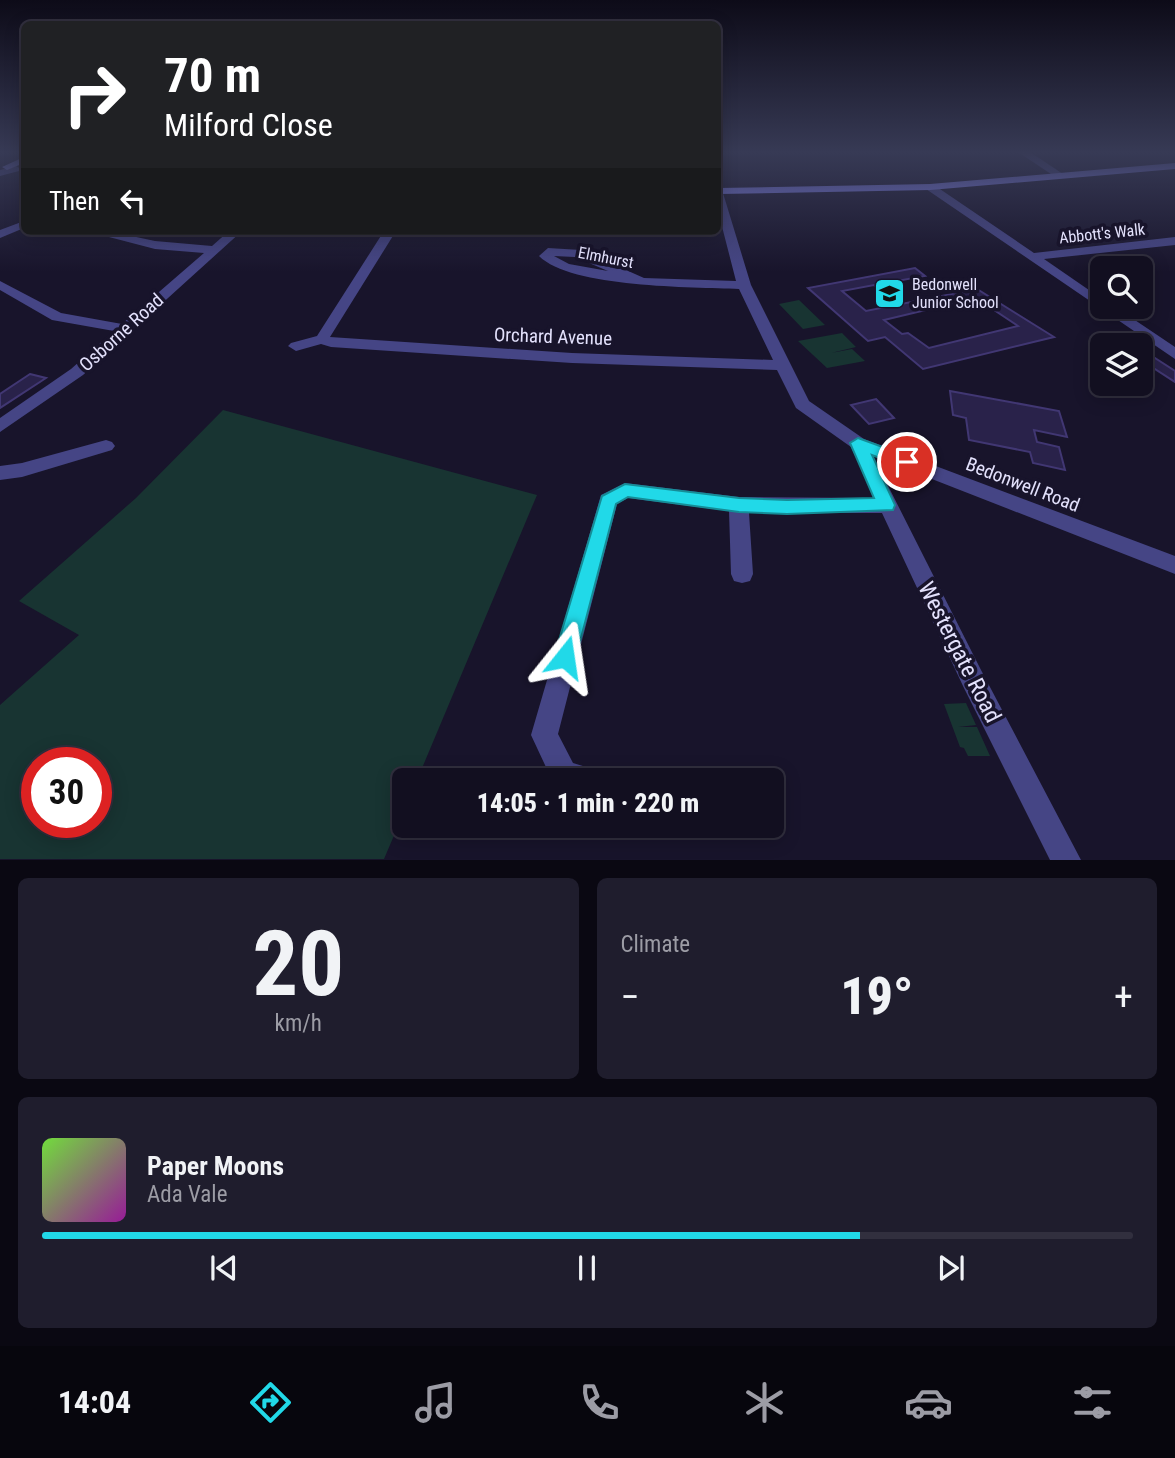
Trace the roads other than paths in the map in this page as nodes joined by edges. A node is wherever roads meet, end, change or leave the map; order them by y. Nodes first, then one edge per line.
1 (937, 192) edge
2 (721, 203) edge
3 (21, 225) edge
4 (0, 234) edge
5 (110, 235) edge
6 (232, 235) edge
7 (387, 235) edge
8 (1175, 242) edge
9 (215, 250) junction
10 (1032, 257) junction
11 (642, 282) junction
12 (0, 285) edge
13 (744, 285) junction
14 (1090, 297) edge
15 (1122, 319) edge
16 (125, 329) junction
17 (322, 339) junction
18 (296, 346) dead end
19 (1175, 354) edge
20 (783, 365) junction
21 (0, 426) edge
22 (858, 443) junction
23 (106, 446) dead end
24 (0, 472) edge
25 (739, 505) junction
26 (886, 505) junction
27 (1175, 565) edge
28 (742, 574) dead end
29 (560, 768) edge
30 (1066, 859) edge

1 - 10 street
2 - 13 street, Bedonwell Road
3 - 4 street
5 - 9 street
6 - 9 street, Osborne Road
7 - 17 street
8 - 10 street, Abbott's Walk
9 - 16 street, Osborne Road
10 - 14 street
11 - 11 street, Elmhurst
11 - 13 street, Elmhurst
12 - 16 street
13 - 20 street, Bedonwell Road
15 - 19 street
16 - 21 street, Osborne Road
17 - 18 street, Orchard Avenue
17 - 20 street, Orchard Avenue
20 - 22 street, Bedonwell Road
22 - 26 street, Westergate Road
22 - 27 street, Bedonwell Road
23 - 24 street
25 - 26 street
25 - 28 street
25 - 29 street
26 - 30 street, Westergate Road

